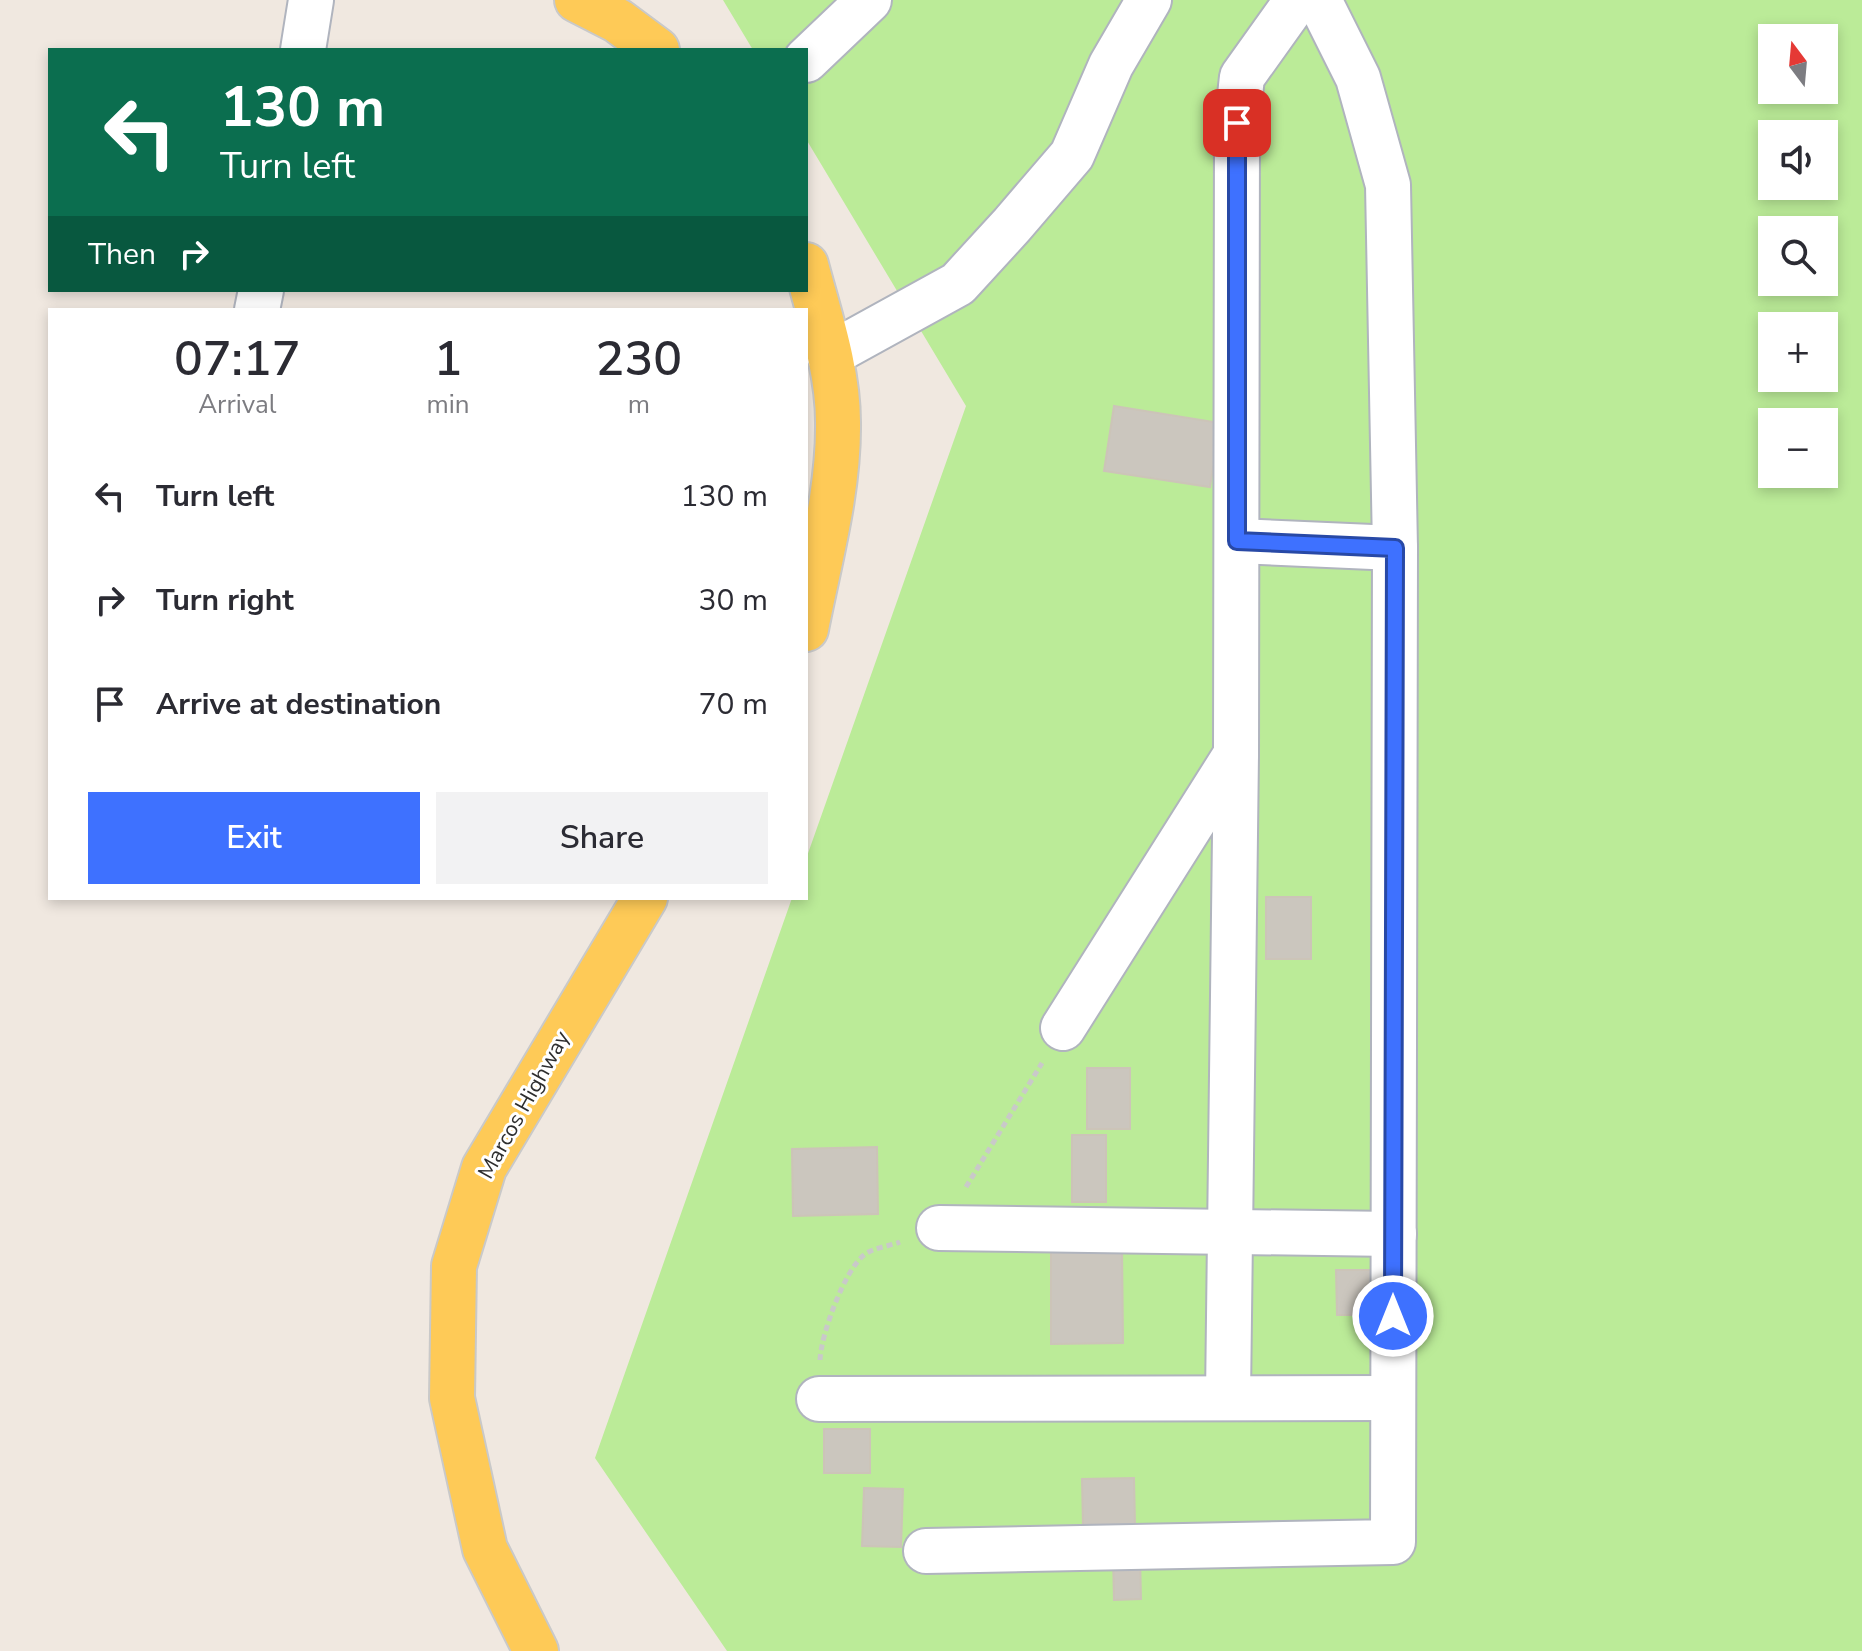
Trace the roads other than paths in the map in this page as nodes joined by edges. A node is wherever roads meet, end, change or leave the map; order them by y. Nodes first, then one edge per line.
1 (311, 0) edge
2 (577, 0) edge
3 (869, 0) edge
4 (1149, 0) edge
5 (1297, 0) edge
6 (1319, 0) edge
7 (303, 48) edge
8 (654, 48) edge
9 (808, 58) edge
10 (808, 273) edge
11 (829, 355) junction
12 (1237, 541) junction
13 (1395, 548) junction
14 (808, 619) edge
15 (1236, 754) junction
16 (644, 900) edge
17 (1063, 1028) dead end
18 (939, 1228) dead end
19 (1228, 1233) junction
20 (1394, 1234) junction
21 (1228, 1397) junction
22 (1393, 1398) junction
23 (819, 1399) dead end
24 (926, 1551) dead end
25 (536, 1651) edge

1 - 7 street
2 - 8 main road
3 - 9 street
4 - 11 street
5 - 12 street
6 - 13 street
10 - 11 main road
11 - 14 main road
12 - 13 street
12 - 15 street
13 - 20 street
15 - 17 street
15 - 19 street
16 - 25 main road, Marcos Highway
18 - 19 street
19 - 20 street
19 - 21 street
20 - 22 street
21 - 22 street
21 - 23 street
22 - 24 street

